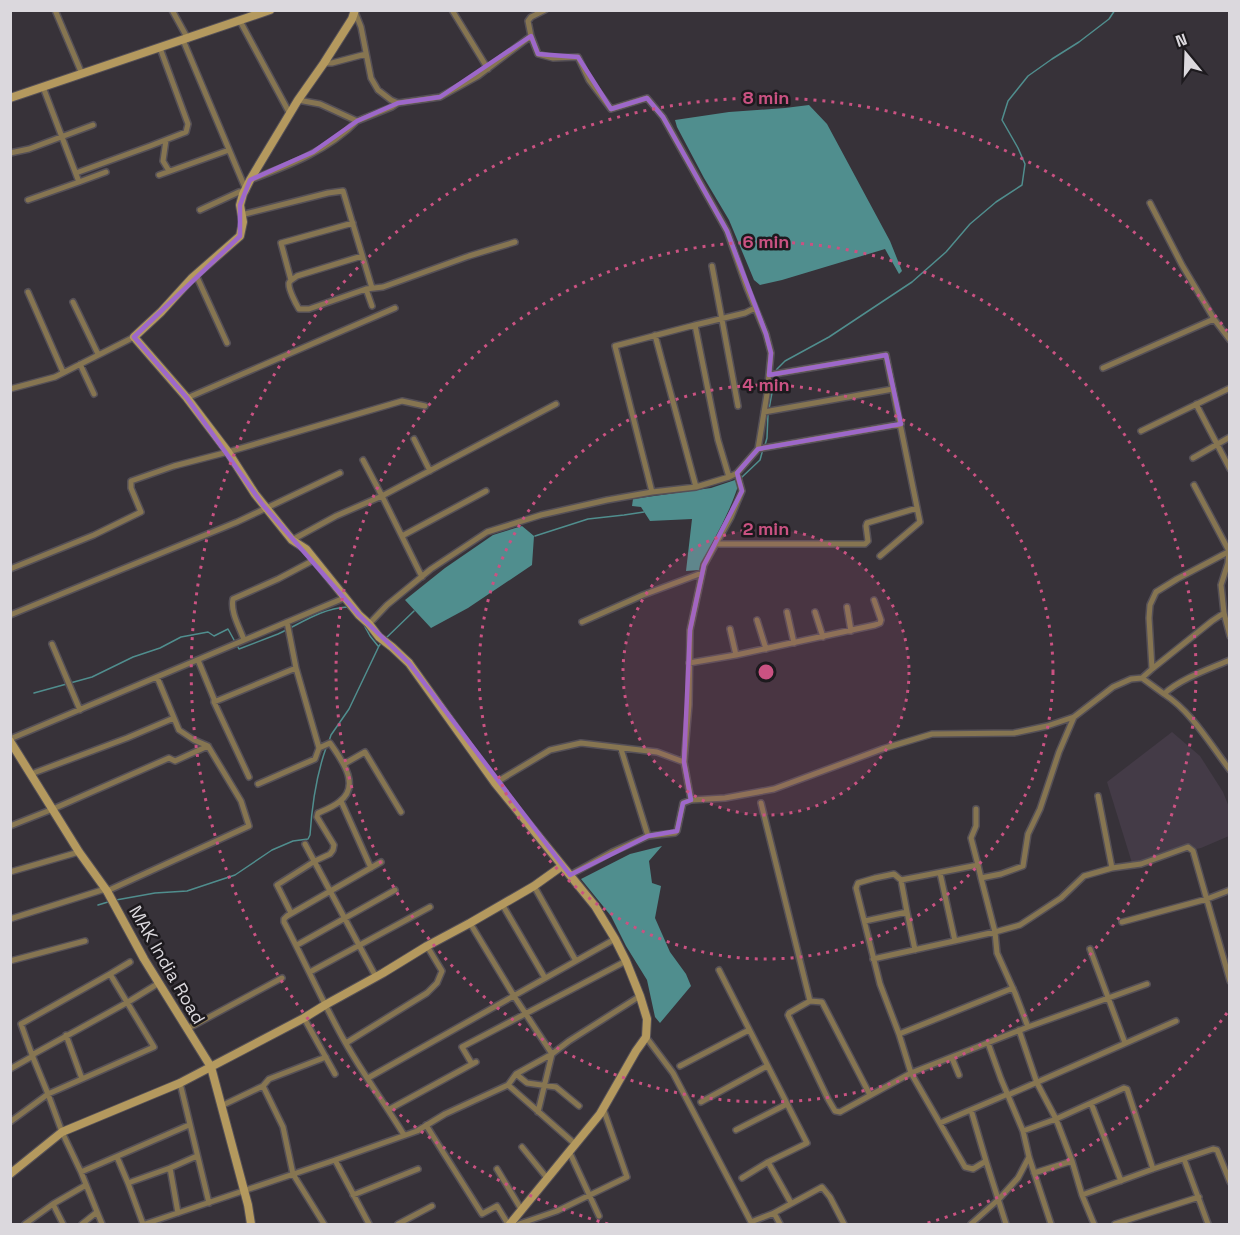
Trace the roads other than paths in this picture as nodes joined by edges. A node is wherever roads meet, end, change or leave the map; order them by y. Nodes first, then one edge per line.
1 (55, 10) edge
2 (172, 10) edge
3 (270, 10) edge
4 (452, 10) edge
5 (545, 10) edge
6 (355, 11) edge
7 (240, 21) junction
8 (531, 36) junction
9 (186, 39) junction
10 (160, 48) junction
11 (366, 54) junction
12 (324, 63) junction
13 (488, 69) junction
14 (82, 74) junction
15 (43, 87) junction
16 (10, 98) edge
17 (298, 100) junction
18 (398, 103) junction
19 (290, 114) junction
20 (357, 121) junction
21 (93, 125) dead end
22 (62, 137) junction
23 (166, 140) junction
24 (229, 150) junction
25 (10, 153) edge
26 (169, 171) junction
27 (76, 172) junction
28 (106, 172) dead end
29 (159, 175) dead end
30 (250, 180) junction
31 (80, 182) junction
32 (245, 190) junction
33 (28, 200) dead end
34 (1150, 203) dead end
35 (200, 210) dead end
36 (242, 215) junction
37 (353, 223) junction
38 (514, 242) dead end
39 (362, 256) junction
40 (712, 266) dead end
41 (196, 275) junction
42 (291, 280) junction
43 (369, 288) junction
44 (28, 292) dead end
45 (73, 302) dead end
46 (372, 306) dead end
47 (395, 308) dead end
48 (755, 308) junction
49 (722, 319) junction
50 (1214, 320) junction
51 (695, 325) junction
52 (655, 335) junction
53 (134, 337) junction
54 (1230, 340) edge
55 (227, 343) dead end
56 (98, 354) junction
57 (80, 364) junction
58 (1103, 368) dead end
59 (63, 372) junction
60 (773, 374) junction
61 (1230, 388) edge
62 (10, 389) edge
63 (893, 389) junction
64 (94, 394) dead end
65 (187, 398) junction
66 (556, 404) dead end
67 (1196, 404) junction
68 (425, 405) dead end
69 (738, 406) dead end
70 (767, 411) junction
71 (901, 424) junction
72 (1141, 431) dead end
73 (1230, 437) edge
74 (414, 440) dead end
75 (1216, 444) junction
76 (762, 448) junction
77 (228, 452) junction
78 (1193, 458) dead end
79 (363, 460) dead end
80 (1230, 469) edge
81 (430, 471) junction
82 (340, 473) dead end
83 (729, 477) junction
84 (739, 478) junction
85 (1194, 485) dead end
86 (696, 487) junction
87 (486, 491) dead end
88 (652, 492) junction
89 (382, 496) junction
90 (266, 508) junction
91 (917, 508) junction
92 (402, 536) junction
93 (292, 540) junction
94 (716, 544) junction
95 (1229, 551) edge
96 (880, 556) dead end
97 (314, 560) junction
98 (10, 569) edge
99 (702, 573) junction
100 (422, 577) junction
101 (344, 598) junction
102 (874, 600) dead end
103 (847, 607) dead end
104 (787, 612) dead end
105 (815, 612) dead end
106 (1224, 613) junction
107 (10, 615) edge
108 (757, 620) dead end
109 (287, 622) junction
110 (582, 622) dead end
111 (369, 624) junction
112 (730, 629) dead end
113 (851, 631) junction
114 (1230, 636) edge
115 (823, 637) junction
116 (244, 640) junction
117 (794, 643) junction
118 (52, 644) dead end
119 (766, 649) junction
120 (736, 655) junction
121 (198, 660) junction
122 (1230, 660) edge
123 (689, 663) junction
124 (296, 668) junction
125 (1152, 669) junction
126 (156, 678) junction
127 (1142, 678) junction
128 (1164, 694) junction
129 (214, 702) junction
130 (80, 710) junction
131 (1074, 717) junction
132 (174, 718) junction
133 (10, 740) edge
134 (208, 746) junction
135 (320, 748) junction
136 (621, 749) junction
137 (684, 762) junction
138 (344, 764) junction
139 (1230, 770) edge
140 (31, 774) junction
141 (249, 777) dead end
142 (495, 783) junction
143 (258, 784) dead end
144 (1098, 796) dead end
145 (691, 800) junction
146 (341, 801) junction
147 (761, 803) dead end
148 (53, 809) junction
149 (976, 809) dead end
150 (401, 812) dead end
151 (10, 826) edge
152 (648, 836) junction
153 (305, 844) dead end
154 (79, 852) junction
155 (315, 861) junction
156 (381, 862) dead end
157 (978, 865) junction
158 (562, 866) junction
159 (371, 868) junction
160 (1112, 868) junction
161 (10, 872) edge
162 (940, 873) junction
163 (570, 875) junction
164 (981, 878) junction
165 (901, 880) junction
166 (534, 886) junction
167 (330, 890) junction
168 (395, 890) dead end
169 (1230, 890) edge
170 (111, 898) junction
171 (1207, 899) junction
172 (502, 904) junction
173 (430, 907) dead end
174 (907, 912) junction
175 (291, 913) junction
176 (345, 918) junction
177 (10, 919) edge
178 (865, 921) junction
179 (1122, 921) dead end
180 (470, 923) junction
181 (995, 932) junction
182 (615, 939) junction
183 (85, 941) dead end
184 (955, 941) junction
185 (297, 945) junction
186 (359, 945) junction
187 (428, 946) junction
188 (1090, 949) dead end
189 (915, 950) junction
190 (873, 959) junction
191 (10, 961) edge
192 (576, 961) junction
193 (626, 961) junction
194 (130, 962) dead end
195 (719, 970) dead end
196 (310, 972) junction
197 (110, 974) junction
198 (376, 976) junction
199 (282, 978) dead end
200 (545, 978) junction
201 (1230, 981) edge
202 (159, 983) junction
203 (1147, 984) dead end
204 (1013, 988) junction
205 (514, 996) junction
206 (640, 996) junction
207 (1108, 998) junction
208 (810, 1001) junction
209 (128, 1002) junction
210 (325, 1005) junction
211 (526, 1014) junction
212 (304, 1018) junction
213 (1176, 1021) dead end
214 (1028, 1027) junction
215 (187, 1029) junction
216 (749, 1030) junction
217 (1019, 1030) junction
218 (899, 1034) junction
219 (66, 1035) junction
220 (646, 1037) junction
221 (346, 1043) junction
222 (988, 1043) junction
223 (1125, 1043) junction
224 (552, 1054) junction
225 (32, 1055) junction
226 (326, 1057) junction
227 (952, 1058) junction
228 (680, 1066) dead end
229 (767, 1066) junction
230 (210, 1067) junction
231 (10, 1069) edge
232 (548, 1069) junction
233 (911, 1073) junction
234 (335, 1074) dead end
235 (516, 1074) junction
236 (959, 1075) dead end
237 (368, 1078) junction
238 (82, 1079) junction
239 (180, 1083) junction
240 (1037, 1083) junction
241 (507, 1085) junction
242 (544, 1085) junction
243 (263, 1086) junction
244 (556, 1087) junction
245 (48, 1094) junction
246 (1008, 1094) junction
247 (870, 1095) junction
248 (701, 1102) dead end
249 (1091, 1103) junction
250 (787, 1104) junction
251 (221, 1106) junction
252 (579, 1106) dead end
253 (603, 1108) junction
254 (388, 1110) junction
255 (971, 1110) junction
256 (538, 1112) junction
257 (1056, 1119) junction
258 (10, 1122) edge
259 (940, 1123) junction
260 (189, 1125) junction
261 (426, 1125) junction
262 (736, 1130) dead end
263 (1023, 1131) junction
264 (62, 1132) junction
265 (404, 1135) junction
266 (522, 1147) dead end
267 (572, 1147) junction
268 (197, 1156) junction
269 (117, 1157) junction
270 (1029, 1157) junction
271 (1184, 1159) junction
272 (335, 1160) junction
273 (986, 1161) junction
274 (1072, 1161) junction
275 (768, 1162) junction
276 (170, 1168) junction
277 (497, 1168) dead end
278 (418, 1169) dead end
279 (1153, 1169) junction
280 (81, 1172) junction
281 (1034, 1173) junction
282 (10, 1174) edge
283 (293, 1174) junction
284 (547, 1178) junction
285 (742, 1178) dead end
286 (1121, 1181) junction
287 (1230, 1182) edge
288 (128, 1183) junction
289 (86, 1185) junction
290 (244, 1190) junction
291 (353, 1195) junction
292 (1082, 1195) junction
293 (589, 1196) junction
294 (1199, 1197) junction
295 (999, 1200) junction
296 (209, 1203) junction
297 (792, 1203) junction
298 (53, 1204) junction
299 (432, 1206) dead end
300 (521, 1209) junction
301 (97, 1212) junction
302 (178, 1213) junction
303 (774, 1213) junction
304 (599, 1216) dead end
305 (25, 1224) edge
306 (63, 1224) edge
307 (82, 1224) edge
308 (102, 1224) edge
309 (144, 1224) edge
310 (250, 1224) edge
311 (324, 1224) edge
312 (369, 1224) edge
313 (398, 1224) edge
314 (509, 1224) edge
315 (519, 1224) edge
316 (780, 1224) edge
317 (844, 1224) edge
318 (971, 1224) edge
319 (1006, 1224) edge
320 (1051, 1224) edge
321 (1094, 1224) edge
322 (1115, 1224) edge
323 (1208, 1224) edge

1 - 14 street
2 - 9 street
3 - 7 street
4 - 13 street
5 - 8 street
6 - 11 street
6 - 12 street
7 - 9 street
7 - 19 street
8 - 13 street
8 - 48 street
9 - 10 street
9 - 24 street
10 - 14 street
10 - 23 street
11 - 12 street
11 - 18 street
12 - 17 street
13 - 18 street
14 - 15 street
15 - 16 street
15 - 22 street
17 - 19 street
17 - 20 street
18 - 20 street
19 - 30 street
20 - 30 street
21 - 22 street
22 - 25 street
22 - 27 street
23 - 26 street
23 - 27 street
24 - 26 street
24 - 32 street
26 - 29 street
27 - 31 street
28 - 31 street
30 - 32 street
31 - 33 street
32 - 35 street
32 - 36 street
34 - 50 street
36 - 37 street
36 - 41 street
37 - 39 street
37 - 42 street
38 - 43 street
39 - 42 street
39 - 43 street
40 - 49 street
41 - 53 street
41 - 55 street
42 - 43 street
43 - 46 street
44 - 59 street
45 - 56 street
47 - 65 street
48 - 49 street
48 - 60 street
49 - 51 street
49 - 69 street
50 - 54 street
50 - 58 street
51 - 52 street
51 - 83 street
52 - 86 street
52 - 88 street
53 - 56 street
53 - 65 street
56 - 57 street
57 - 59 street
57 - 64 street
59 - 62 street
60 - 63 street
60 - 70 street
61 - 67 street
63 - 70 street
63 - 71 street
65 - 77 street
66 - 81 street
67 - 72 street
67 - 75 street
68 - 77 street
70 - 76 street
71 - 76 street
71 - 91 street
73 - 75 street
74 - 81 street
75 - 78 street
75 - 80 street
76 - 84 street
77 - 90 street
77 - 98 street
79 - 89 street
81 - 89 street
82 - 90 street
83 - 84 street
83 - 86 street
84 - 94 street
85 - 95 street
86 - 88 street
87 - 92 street
88 - 100 street
89 - 92 street
89 - 93 street
90 - 93 street
90 - 107 street
91 - 94 street
91 - 96 street
92 - 100 street
93 - 97 street
94 - 99 street
95 - 106 street
95 - 125 street
97 - 101 street
97 - 116 street
99 - 110 street
99 - 123 street
100 - 111 street
101 - 109 street
101 - 111 street
102 - 113 street
103 - 113 street
104 - 117 street
105 - 115 street
106 - 114 street
106 - 125 street
108 - 119 street
109 - 116 street
109 - 124 street
111 - 142 street
112 - 120 street
113 - 115 street
115 - 117 street
116 - 121 street
117 - 119 street
118 - 130 street
119 - 120 street
120 - 123 street
121 - 126 street
121 - 129 street
122 - 128 street
123 - 137 street
124 - 129 street
124 - 135 street
125 - 127 street
126 - 130 street
126 - 132 street
127 - 128 street
127 - 131 street
128 - 139 street
129 - 141 street
130 - 133 street
131 - 145 street
131 - 164 street
132 - 134 street
132 - 140 street
133 - 140 street, MAK India Road
134 - 148 street
134 - 170 street
135 - 138 street
135 - 143 street
136 - 137 street
136 - 142 street
136 - 152 street
137 - 145 street
138 - 146 street
138 - 150 street
140 - 148 street, MAK India Road
142 - 158 street
144 - 160 street
145 - 152 street
146 - 155 street
146 - 159 street
147 - 208 street
148 - 151 street
148 - 154 street, MAK India Road
149 - 157 street
152 - 163 street
153 - 155 street
154 - 161 street
154 - 170 street, MAK India Road
155 - 167 street
155 - 175 street
156 - 159 street
157 - 162 street
157 - 164 street
158 - 163 street
158 - 166 street
159 - 167 street
160 - 171 street
160 - 181 street
162 - 165 street
162 - 184 street
163 - 182 street
164 - 181 street
165 - 174 street
165 - 178 street
166 - 172 street
166 - 192 street
167 - 175 street
167 - 176 street
168 - 176 street
169 - 171 street
170 - 177 street
170 - 202 street, MAK India Road
171 - 179 street
171 - 201 street
172 - 180 street
172 - 200 street
173 - 186 street
174 - 178 street
174 - 189 street
175 - 185 street
176 - 185 street
176 - 186 street
178 - 190 street
180 - 187 street
180 - 205 street
181 - 184 street
181 - 204 street
182 - 192 street
182 - 193 street
183 - 191 street
184 - 189 street
185 - 196 street
186 - 196 street
186 - 198 street
187 - 198 street
187 - 221 street
188 - 207 street
189 - 190 street
190 - 218 street
192 - 200 street
193 - 206 street
193 - 211 street
194 - 197 street
195 - 216 street
196 - 210 street
197 - 209 street
197 - 225 street
198 - 210 street
199 - 215 street
200 - 205 street
202 - 209 street
202 - 215 street, MAK India Road
203 - 207 street
204 - 214 street
204 - 218 street
205 - 211 street
205 - 237 street
206 - 220 street
206 - 224 street
207 - 214 street
207 - 223 street
208 - 247 street
208 - 247 street
209 - 219 street
209 - 238 street
210 - 212 street
210 - 221 street
211 - 224 street
211 - 254 street
212 - 226 street
212 - 230 street
213 - 223 street
214 - 217 street
215 - 230 street, MAK India Road
216 - 228 street
216 - 229 street
217 - 222 street
217 - 240 street
218 - 233 street
219 - 225 street
219 - 238 street
220 - 253 street
220 - 303 street
221 - 237 street
222 - 227 street
222 - 246 street
223 - 240 street
224 - 232 street
224 - 235 street
225 - 231 street
225 - 245 street
226 - 234 street
226 - 243 street
227 - 233 street
227 - 236 street
229 - 248 street
229 - 250 street
230 - 239 street
230 - 251 street, MAK India Road
232 - 242 street
232 - 244 street
233 - 247 street
233 - 259 street
235 - 241 street
235 - 242 street
237 - 254 street
238 - 245 street
239 - 260 street
239 - 264 street
240 - 246 street
240 - 257 street
241 - 256 street
241 - 261 street
242 - 244 street
242 - 256 street
243 - 251 street
243 - 283 street
244 - 252 street
245 - 258 street
245 - 264 street
246 - 255 street
246 - 263 street
249 - 257 street
249 - 279 street
249 - 286 street
250 - 262 street
250 - 275 street
251 - 290 street, MAK India Road
253 - 267 street
253 - 293 street
254 - 265 street
255 - 259 street
255 - 273 street
256 - 267 street
257 - 263 street
257 - 274 street
259 - 273 street
260 - 268 street
260 - 269 street
261 - 265 street
261 - 314 street
263 - 270 street
264 - 280 street
264 - 282 street
265 - 272 street
266 - 284 street
267 - 284 street
267 - 293 street
268 - 276 street
268 - 296 street
269 - 280 street
269 - 288 street
270 - 281 street
270 - 295 street
271 - 279 street
271 - 287 street
271 - 294 street
272 - 283 street
272 - 291 street
273 - 295 street
274 - 281 street
274 - 292 street
275 - 285 street
275 - 297 street
276 - 288 street
276 - 302 street
277 - 300 street
278 - 291 street
279 - 286 street
280 - 289 street
281 - 320 street
283 - 290 street
283 - 311 street
284 - 300 street
286 - 292 street
288 - 309 street
289 - 298 street
289 - 301 street
290 - 296 street
290 - 310 street, MAK India Road
291 - 312 street
292 - 321 street
293 - 304 street
293 - 315 street
294 - 322 street
294 - 323 street
295 - 318 street
295 - 319 street
296 - 302 street
297 - 303 street
297 - 317 street
298 - 305 street
298 - 306 street
299 - 313 street
300 - 314 street
301 - 307 street
301 - 308 street
302 - 309 street
303 - 316 street

